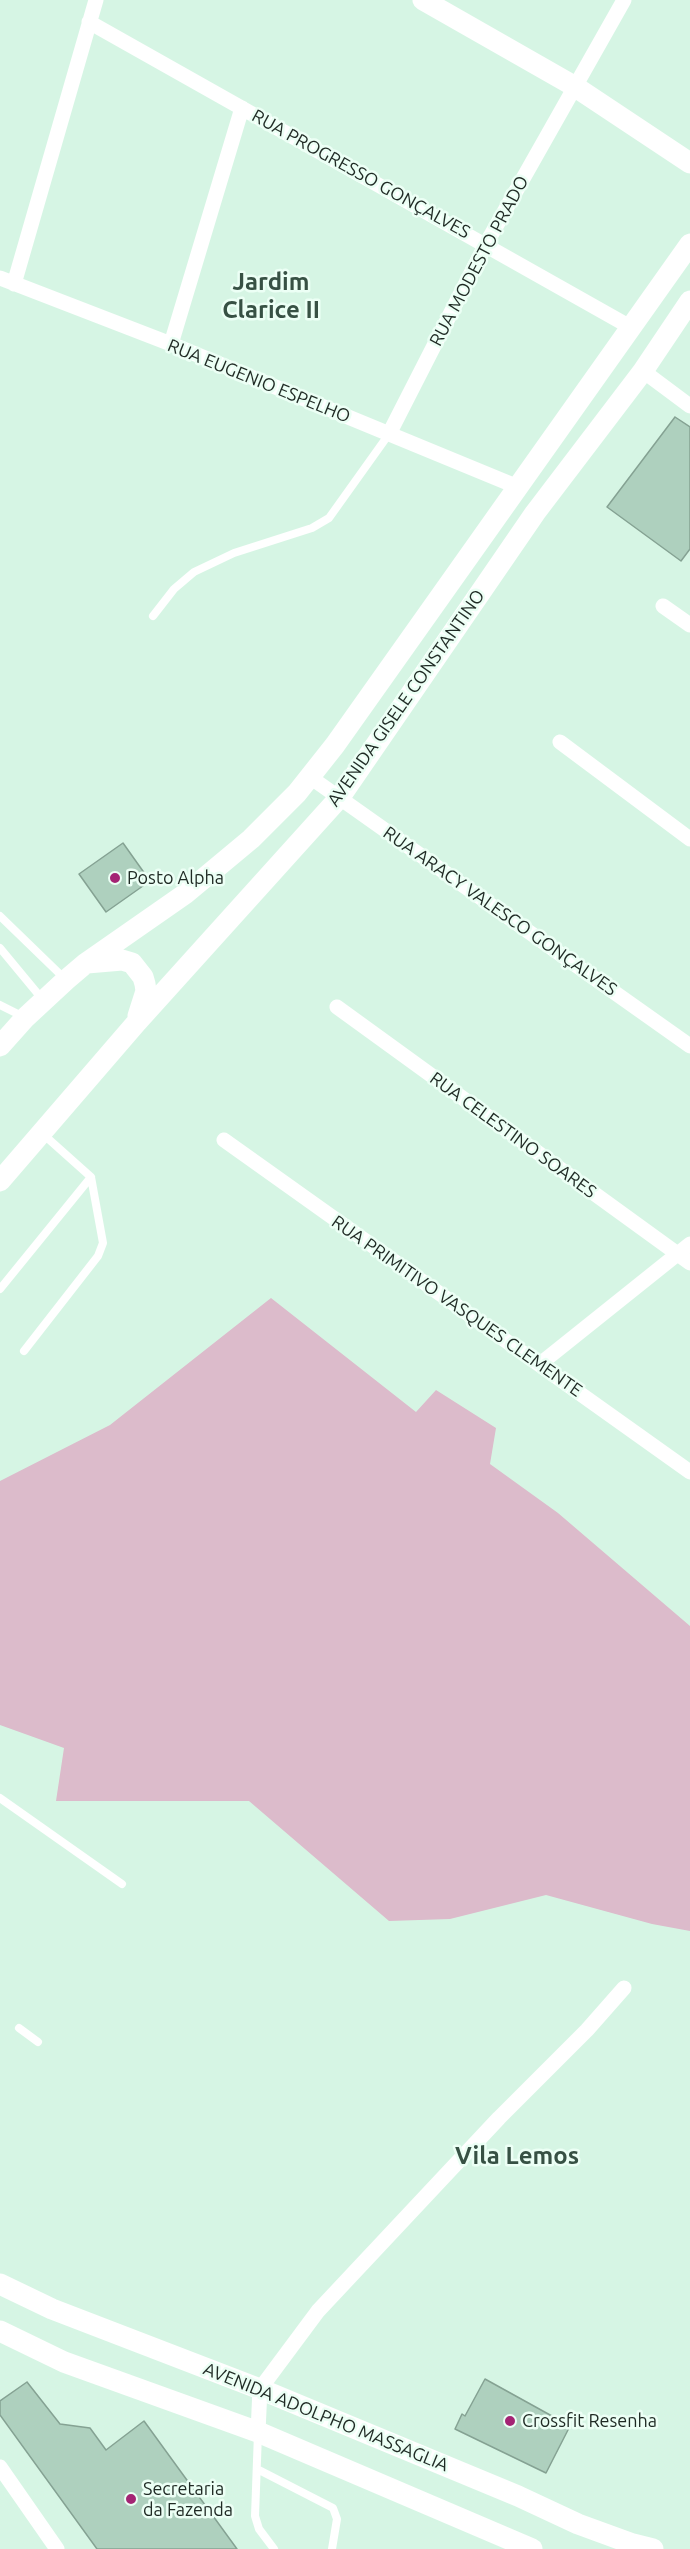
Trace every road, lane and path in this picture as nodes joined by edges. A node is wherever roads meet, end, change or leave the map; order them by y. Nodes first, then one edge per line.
1 (96, 0) edge
2 (624, 0) edge
3 (426, 1) edge
4 (89, 22) junction
5 (574, 86) junction
6 (242, 108) junction
7 (690, 163) edge
8 (486, 244) junction
9 (690, 244) edge
10 (7, 281) edge
11 (690, 301) edge
12 (632, 328) junction
13 (171, 344) junction
14 (643, 370) junction
15 (690, 406) edge
16 (389, 434) junction
17 (518, 487) junction
18 (663, 606) dead end
19 (153, 616) dead end
20 (690, 625) edge
21 (560, 742) dead end
22 (310, 777) junction
23 (339, 797) junction
24 (690, 840) edge
25 (0, 916) edge
26 (0, 948) edge
27 (86, 963) junction
28 (66, 980) junction
29 (43, 1001) junction
30 (0, 1005) edge
31 (337, 1007) dead end
32 (25, 1018) junction
33 (136, 1022) junction
34 (0, 1046) edge
35 (690, 1046) edge
36 (42, 1133) junction
37 (224, 1140) dead end
38 (91, 1177) junction
39 (0, 1180) edge
40 (686, 1254) edge
41 (0, 1289) edge
42 (24, 1351) dead end
43 (540, 1364) junction
44 (690, 1472) edge
45 (0, 1798) edge
46 (122, 1884) dead end
47 (624, 1988) dead end
48 (20, 2028) dead end
49 (38, 2042) dead end
50 (0, 2284) edge
51 (0, 2331) edge
52 (260, 2389) junction
53 (258, 2432) junction
54 (0, 2467) edge
55 (257, 2469) junction
56 (57, 2549) edge
57 (274, 2549) edge
58 (332, 2549) edge
59 (532, 2549) edge
60 (653, 2549) edge

1 - 4 street
2 - 5 street, RUA MODESTO PRADO
3 - 5 main road
4 - 6 street, RUA PROGRESSO GONÇALVES
4 - 10 street
5 - 7 main road
5 - 8 street, RUA MODESTO PRADO
6 - 8 street, RUA PROGRESSO GONÇALVES
6 - 13 street
8 - 12 street, RUA PROGRESSO GONÇALVES
8 - 16 street, RUA MODESTO PRADO
9 - 12 main road, AVENIDA GISELE CONSTANTINO
10 - 13 street, RUA EUGENIO ESPELHO
11 - 14 main road, AVENIDA GISELE CONSTANTINO
12 - 17 main road, AVENIDA GISELE CONSTANTINO
13 - 16 street, RUA EUGENIO ESPELHO
14 - 15 street
14 - 23 main road, AVENIDA GISELE CONSTANTINO
16 - 17 street, RUA EUGENIO ESPELHO
16 - 19 lane, RUA MODESTO PRADO
17 - 22 main road, AVENIDA GISELE CONSTANTINO
18 - 20 street
21 - 24 street
22 - 23 street, RUA ARACY VALESCO GONÇALVES
22 - 27 main road, AVENIDA GISELE CONSTANTINO
23 - 33 main road, AVENIDA GISELE CONSTANTINO
23 - 35 street, RUA ARACY VALESCO GONÇALVES
25 - 28 lane
26 - 29 lane
27 - 28 main road, AVENIDA GISELE CONSTANTINO
27 - 33 main road
28 - 29 main road, AVENIDA GISELE CONSTANTINO
29 - 32 main road, AVENIDA GISELE CONSTANTINO
30 - 32 lane
31 - 40 street, RUA CELESTINO SOARES
32 - 34 main road, AVENIDA GISELE CONSTANTINO
33 - 36 main road, AVENIDA GISELE CONSTANTINO
36 - 38 lane
36 - 39 main road, AVENIDA GISELE CONSTANTINO
37 - 43 street, RUA PRIMITIVO VASQUES CLEMENTE
38 - 41 lane
38 - 42 lane
40 - 43 street
43 - 44 street, RUA PRIMITIVO VASQUES CLEMENTE
45 - 46 lane
47 - 52 street
48 - 49 lane
50 - 52 main road, AVENIDA ADOLPHO MASSAGLIA
51 - 53 main road
52 - 53 street
52 - 60 main road, AVENIDA ADOLPHO MASSAGLIA
53 - 55 lane
53 - 59 main road
54 - 56 street
55 - 57 lane
55 - 58 lane

